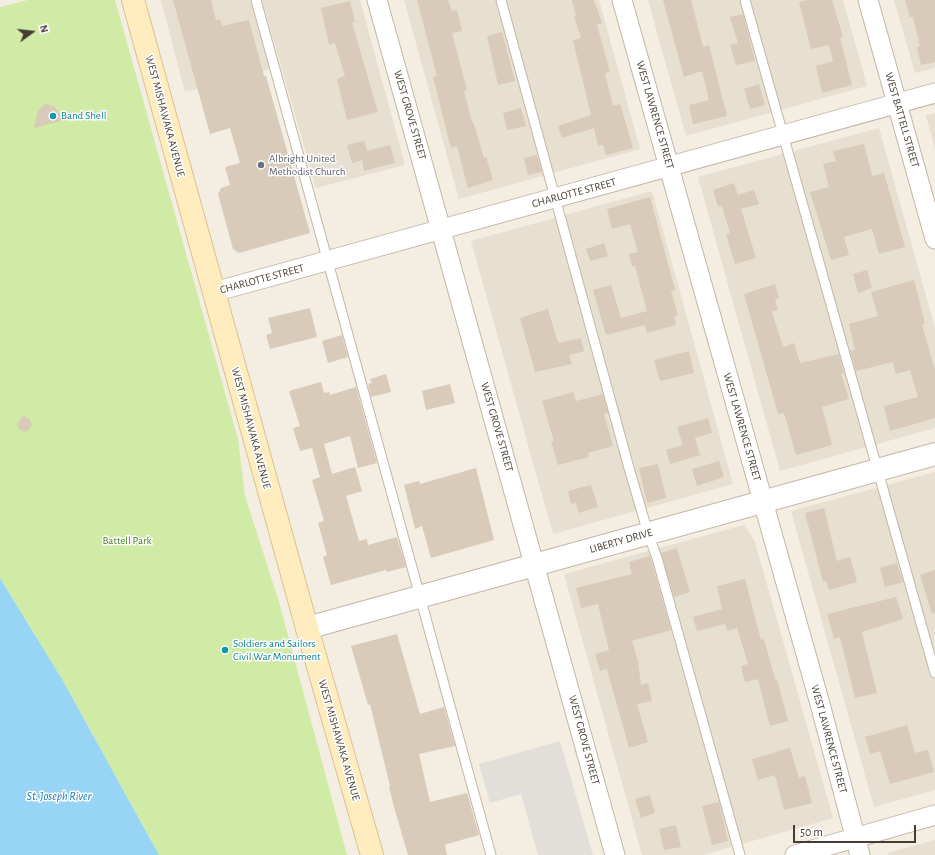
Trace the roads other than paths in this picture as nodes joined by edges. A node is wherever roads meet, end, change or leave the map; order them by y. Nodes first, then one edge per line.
1 (133, 0) edge
2 (256, 0) edge
3 (377, 0) edge
4 (500, 0) edge
5 (622, 0) edge
6 (745, 0) edge
7 (868, 0) edge
8 (935, 93) edge
9 (897, 103) junction
10 (784, 135) junction
11 (670, 167) junction
12 (556, 198) junction
13 (442, 229) junction
14 (935, 239) edge
15 (329, 261) junction
16 (214, 292) junction
17 (935, 454) edge
18 (877, 469) junction
19 (763, 501) junction
20 (648, 533) junction
21 (536, 564) junction
22 (421, 597) junction
23 (307, 628) junction
24 (935, 673) edge
25 (935, 815) edge
26 (858, 846) edge
27 (372, 855) edge
28 (492, 855) edge
29 (615, 855) edge
30 (740, 855) edge
31 (796, 855) edge

1 - 16 main road, WEST MISHAWAKA AVENUE
2 - 15 lane
3 - 13 street, WEST GROVE STREET
4 - 12 lane
5 - 11 street, WEST LAWRENCE STREET
6 - 10 lane
7 - 9 street, WEST BATTELL STREET
8 - 9 street, CHARLOTTE STREET
9 - 10 street, CHARLOTTE STREET
9 - 14 street, WEST BATTELL STREET
10 - 11 street, CHARLOTTE STREET
10 - 18 lane
11 - 12 street, CHARLOTTE STREET
11 - 19 street, WEST LAWRENCE STREET
12 - 13 street, CHARLOTTE STREET
12 - 20 lane
13 - 15 street, CHARLOTTE STREET
13 - 21 street, WEST GROVE STREET
15 - 16 street, CHARLOTTE STREET
15 - 22 lane
16 - 23 main road, WEST MISHAWAKA AVENUE
17 - 18 street, LIBERTY DRIVE
18 - 19 street, LIBERTY DRIVE
18 - 24 lane
19 - 20 street, LIBERTY DRIVE
19 - 26 street, WEST LAWRENCE STREET
20 - 21 street, LIBERTY DRIVE
20 - 30 lane
21 - 22 street, LIBERTY DRIVE
21 - 29 street, WEST GROVE STREET
22 - 23 street, LIBERTY DRIVE
22 - 28 lane
23 - 27 main road, WEST MISHAWAKA AVENUE
25 - 26 street
26 - 31 street

